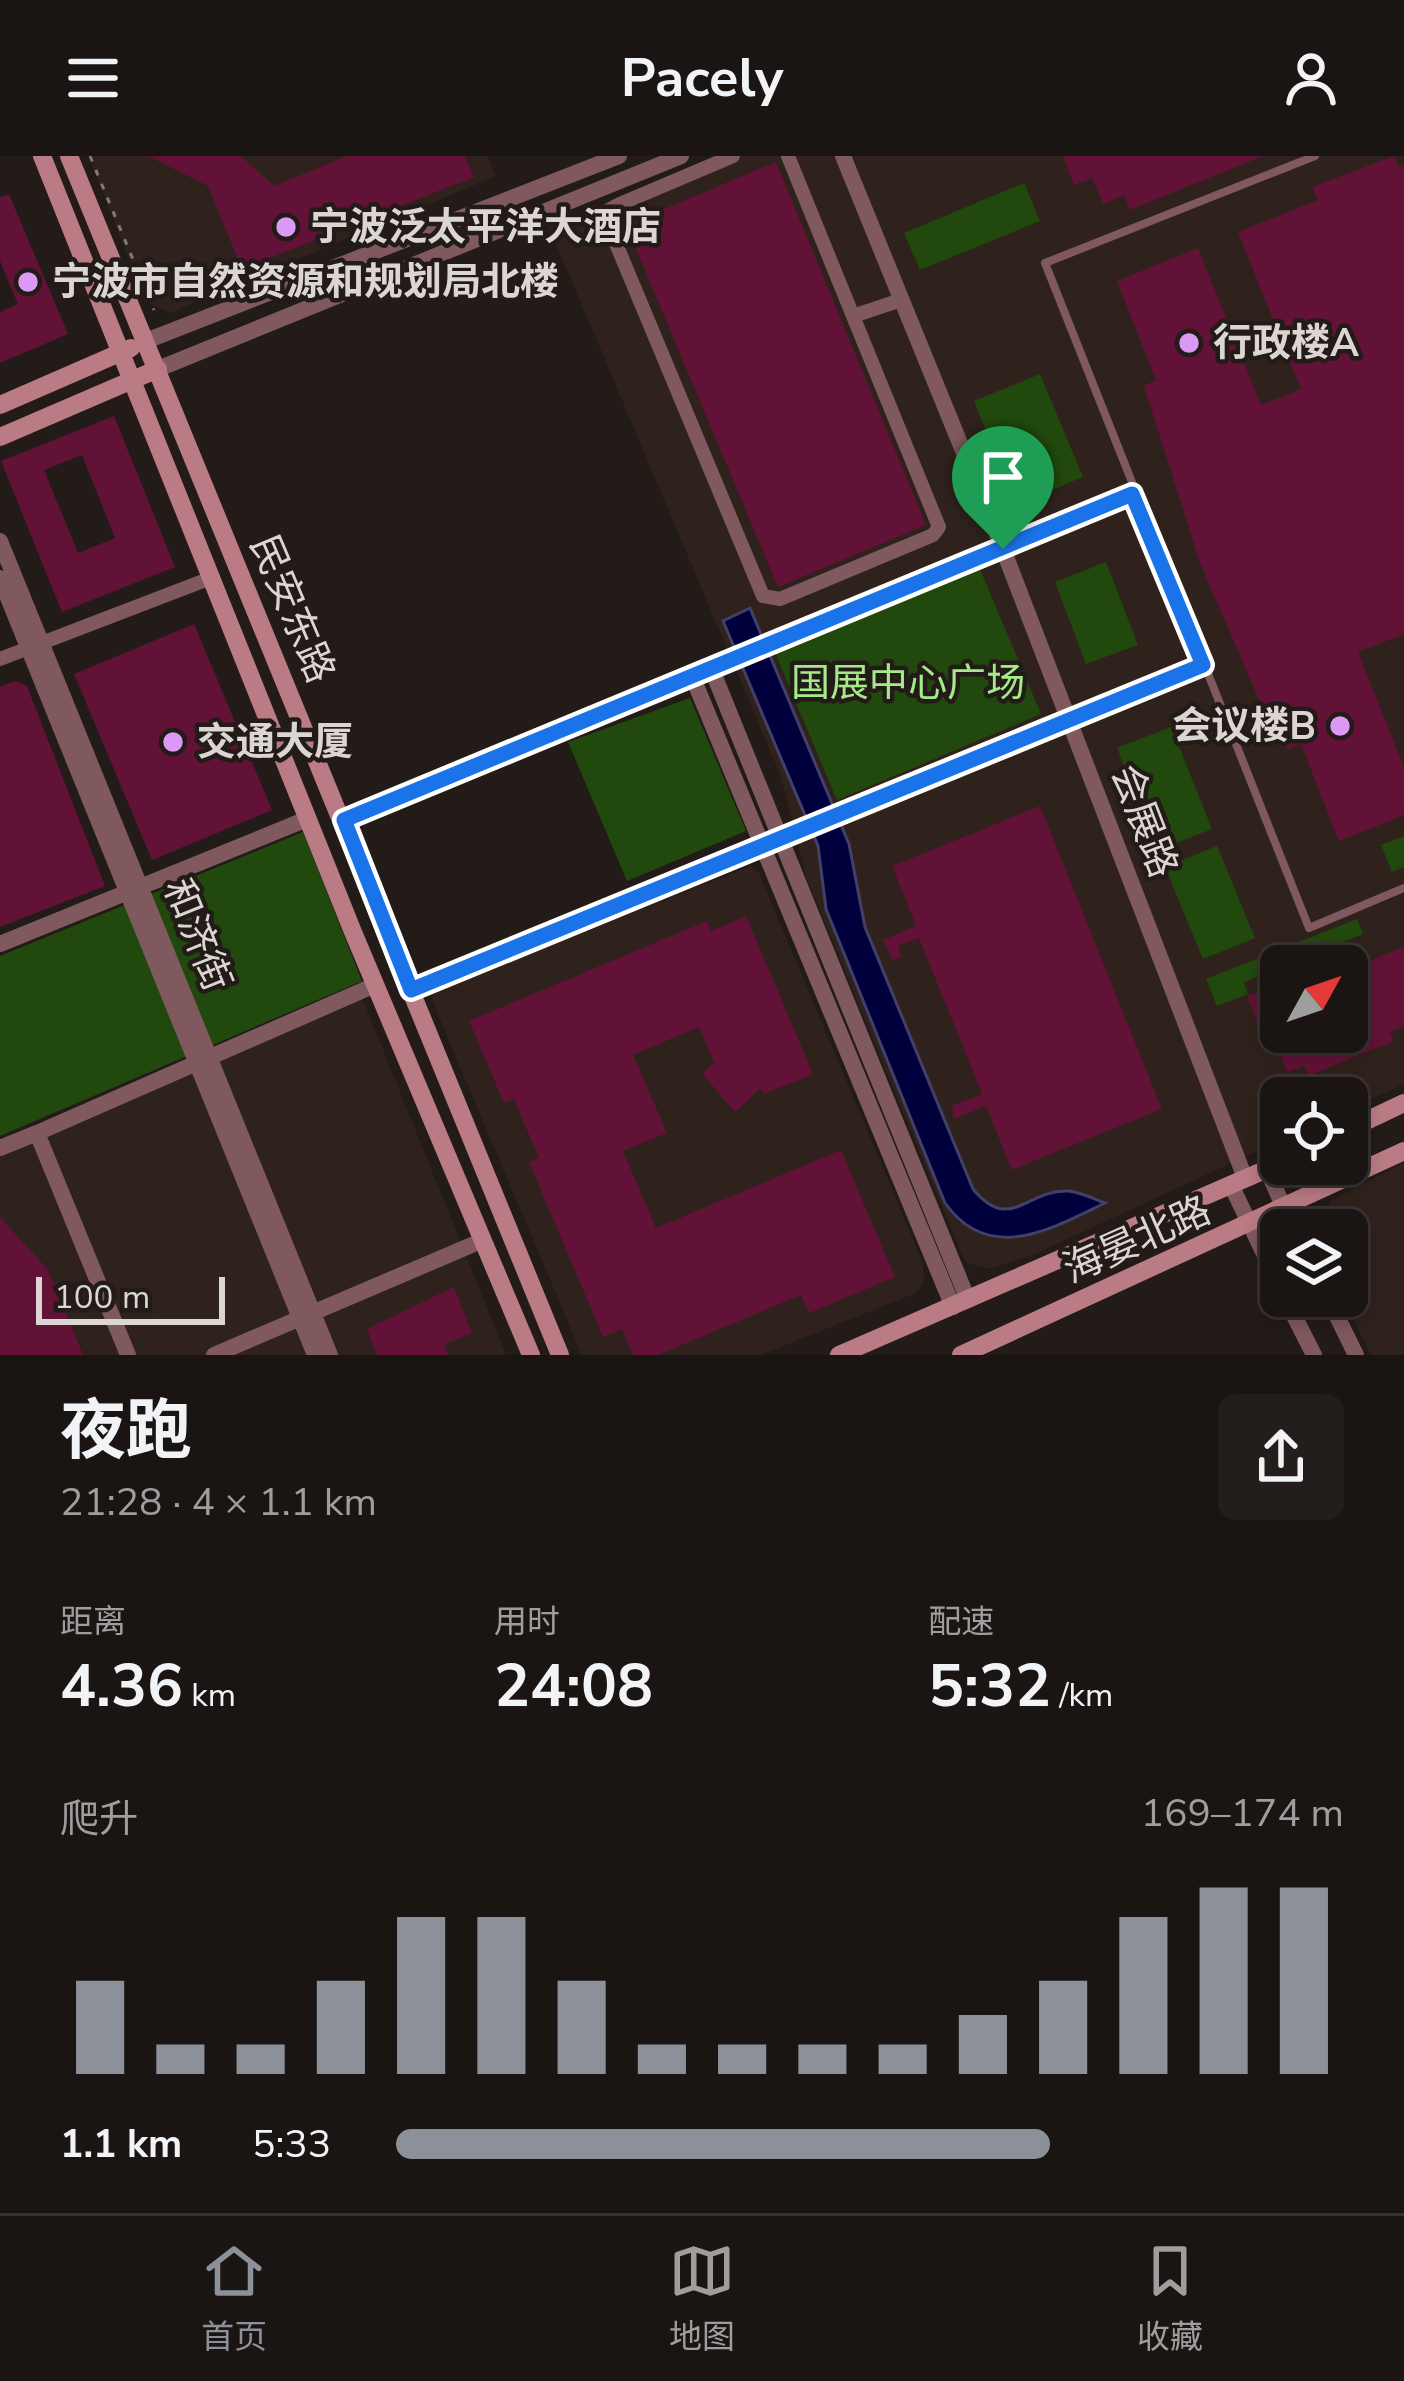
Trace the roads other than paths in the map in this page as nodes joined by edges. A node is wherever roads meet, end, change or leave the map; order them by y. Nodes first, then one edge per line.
1 (42, 156) edge
2 (69, 156) edge
3 (619, 156) edge
4 (681, 156) edge
5 (734, 156) edge
6 (788, 156) edge
7 (843, 156) edge
8 (1315, 156) edge
9 (902, 299) junction
10 (853, 316) junction
11 (146, 341) junction
12 (121, 353) junction
13 (158, 369) junction
14 (131, 379) junction
15 (0, 405) edge
16 (0, 436) edge
17 (1132, 494) junction
18 (0, 541) edge
19 (1003, 549) junction
20 (0, 578) edge
21 (211, 578) junction
22 (35, 645) junction
23 (0, 659) edge
24 (1203, 665) junction
25 (712, 670) junction
26 (693, 678) junction
27 (1071, 722) junction
28 (308, 819) junction
29 (344, 820) junction
30 (771, 844) junction
31 (1404, 888) edge
32 (135, 890) junction
33 (0, 944) edge
34 (375, 985) junction
35 (411, 990) junction
36 (204, 1059) junction
37 (1404, 1102) edge
38 (1368, 1120) edge
39 (37, 1132) junction
40 (0, 1148) edge
41 (1404, 1151) edge
42 (1260, 1172) edge
43 (1238, 1182) junction
44 (1288, 1209) edge
45 (1260, 1221) edge
46 (1249, 1226) junction
47 (481, 1241) junction
48 (1260, 1248) edge
49 (960, 1303) junction
50 (308, 1317) junction
51 (1295, 1317) edge
52 (1337, 1317) edge
53 (128, 1355) edge
54 (214, 1355) edge
55 (315, 1355) edge
56 (330, 1355) edge
57 (530, 1355) edge
58 (560, 1355) edge
59 (838, 1355) edge
60 (961, 1355) edge
61 (1314, 1355) edge
62 (1356, 1355) edge

1 - 12 main road, 民安东路
2 - 11 main road, 民安东路
3 - 11 street
4 - 13 street
5 - 10 street
6 - 10 street
7 - 9 street, 会展路
8 - 17 lane
9 - 10 street
9 - 19 street, 会展路
11 - 12 main road
11 - 13 main road, 民安东路
12 - 14 main road, 民安东路
12 - 15 main road
13 - 14 main road
13 - 29 main road, 民安东路
14 - 16 main road
14 - 21 main road, 民安东路
17 - 19 lane
17 - 24 lane
18 - 22 street, 和济街
19 - 25 street
19 - 27 street, 会展路
20 - 22 street, 和济街
21 - 22 street
21 - 28 main road, 民安东路
22 - 23 street
22 - 32 street, 和济街
24 - 27 lane
24 - 31 lane
25 - 26 street
25 - 30 street
26 - 29 street
26 - 30 street
27 - 30 street
27 - 43 street, 会展路
28 - 32 street
28 - 34 main road, 民安东路
29 - 35 main road, 民安东路
30 - 35 street
30 - 49 street
32 - 33 street
32 - 36 street, 和济街
34 - 36 street
34 - 47 main road, 民安东路
35 - 58 main road, 民安东路
36 - 39 street
36 - 50 street, 和济街
37 - 38 main road
39 - 40 street
39 - 53 street
41 - 44 main road, 海晏北路
42 - 43 main road, 海晏北路
43 - 46 street, 会展路
43 - 49 main road, 海晏北路
45 - 46 main road, 海晏北路
46 - 48 street, 会展路
46 - 60 main road, 海晏北路
47 - 50 street
47 - 57 main road, 民安东路
49 - 59 main road, 海晏北路
50 - 54 street
50 - 55 street, 和济街
50 - 56 street, 和济街
51 - 61 street, 会展路
52 - 62 street

